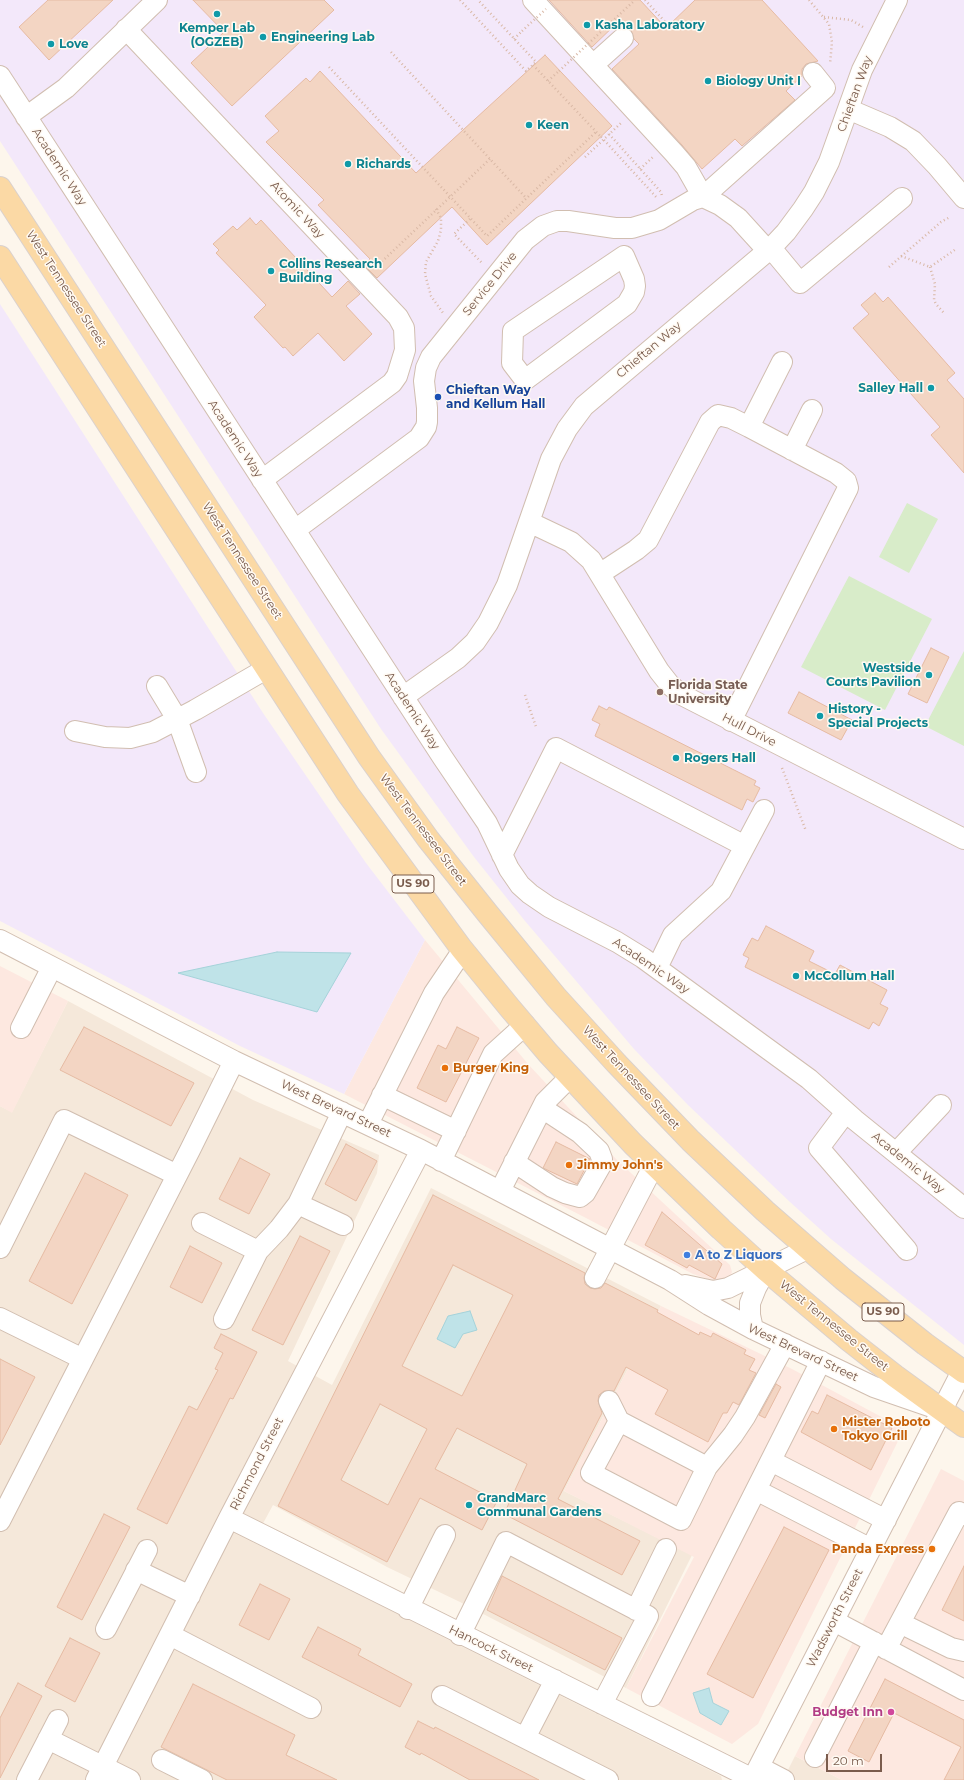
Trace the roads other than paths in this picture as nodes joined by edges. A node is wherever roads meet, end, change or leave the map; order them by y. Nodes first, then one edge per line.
1 (157, 0) edge
2 (897, 0) edge
3 (539, 5) edge
4 (126, 30) junction
5 (623, 38) dead end
6 (593, 65) junction
7 (821, 71) road end
8 (0, 76) edge
9 (848, 109) junction
10 (26, 117) junction
11 (0, 188) edge
12 (703, 197) junction
13 (902, 198) dead end
14 (964, 198) edge
15 (627, 229) junction
16 (769, 250) junction
17 (624, 256) junction
18 (0, 257) edge
19 (402, 360) junction
20 (782, 362) dead end
21 (426, 368) junction
22 (812, 410) dead end
23 (749, 427) junction
24 (792, 450) junction
25 (262, 480) junction
26 (529, 522) junction
27 (294, 530) junction
28 (600, 573) junction
29 (266, 669) junction
30 (157, 686) dead end
31 (403, 697) junction
32 (177, 719) junction
33 (731, 721) junction
34 (75, 731) dead end
35 (196, 772) dead end
36 (764, 810) dead end
37 (962, 835) edge
38 (745, 846) junction
39 (502, 855) junction
40 (0, 940) edge
41 (463, 950) junction
42 (52, 967) junction
43 (657, 968) junction
44 (525, 1025) junction
45 (21, 1028) dead end
46 (234, 1061) junction
47 (570, 1077) junction
48 (382, 1095) junction
49 (941, 1105) dead end
50 (542, 1108) junction
51 (342, 1112) junction
52 (846, 1112) junction
53 (368, 1124) junction
54 (456, 1131) junction
55 (421, 1150) junction
56 (896, 1154) junction
57 (441, 1161) junction
58 (514, 1162) junction
59 (654, 1165) junction
60 (177, 1175) junction
61 (500, 1191) junction
62 (298, 1204) junction
63 (964, 1208) edge
64 (202, 1223) dead end
65 (343, 1225) dead end
66 (0, 1248) edge
67 (610, 1249) junction
68 (807, 1249) junction
69 (907, 1250) dead end
70 (258, 1251) junction
71 (766, 1270) junction
72 (595, 1278) dead end
73 (670, 1280) junction
74 (0, 1318) edge
75 (224, 1319) dead end
76 (753, 1330) junction
77 (785, 1344) junction
78 (83, 1359) junction
79 (821, 1362) junction
80 (963, 1372) edge
81 (609, 1401) dead end
82 (942, 1410) junction
83 (619, 1421) junction
84 (964, 1426) edge
85 (771, 1461) junction
86 (708, 1467) junction
87 (756, 1490) junction
88 (964, 1515) edge
89 (229, 1518) junction
90 (886, 1520) junction
91 (0, 1521) edge
92 (444, 1535) dead end
93 (666, 1549) dead end
94 (871, 1549) junction
95 (147, 1550) dead end
96 (136, 1570) junction
97 (190, 1596) junction
98 (408, 1608) junction
99 (636, 1610) junction
100 (834, 1621) junction
101 (900, 1623) junction
102 (106, 1629) dead end
103 (170, 1635) junction
104 (460, 1635) junction
105 (880, 1646) junction
106 (960, 1648) edge
107 (555, 1680) junction
108 (964, 1690) edge
109 (442, 1696) dead end
110 (652, 1696) dead end
111 (602, 1704) junction
112 (311, 1708) dead end
113 (58, 1720) dead end
114 (525, 1738) junction
115 (48, 1739) junction
116 (815, 1757) dead end
117 (162, 1760) dead end
118 (100, 1773) edge
119 (755, 1775) edge
120 (192, 1778) edge
121 (27, 1780) edge
122 (130, 1780) edge
123 (608, 1780) edge
124 (784, 1780) edge

1 - 4 street
2 - 9 street, Chieftan Way
3 - 6 street
4 - 10 street
4 - 19 street, Atomic Way
5 - 6 street
6 - 12 street
7 - 12 street, Service Drive
8 - 10 street, Academic Way
9 - 14 street
9 - 16 street, Chieftan Way
10 - 25 street, Academic Way
11 - 68 main road, West Tennessee Street / US 90
12 - 15 street, Service Drive
12 - 16 street
13 - 16 street
15 - 17 street
15 - 21 street, Service Drive
16 - 26 street, Chieftan Way
17 - 17 street
18 - 29 main road, West Tennessee Street / US 90
19 - 21 street
19 - 25 street, Atomic Way
20 - 23 street
21 - 27 street, Service Drive
22 - 24 street
23 - 24 street
23 - 28 street
24 - 33 street
25 - 27 street, Academic Way
26 - 28 street, Hull Drive
26 - 31 street, Chieftan Way
27 - 31 street, Academic Way
28 - 33 street, Hull Drive
29 - 32 street
29 - 41 main road, West Tennessee Street / US 90
30 - 32 street
31 - 39 street, Academic Way
32 - 34 street
32 - 35 street
33 - 37 street, Hull Drive
36 - 38 street
38 - 39 street
38 - 43 street
39 - 43 street, Academic Way
40 - 42 street, West Brevard Street
41 - 44 main road, West Tennessee Street / US 90
41 - 48 street
42 - 45 street
42 - 46 street, West Brevard Street
43 - 52 street, Academic Way
44 - 47 main road, West Tennessee Street / US 90
44 - 54 street
46 - 51 street, West Brevard Street
46 - 60 street
47 - 50 street
47 - 59 main road, West Tennessee Street / US 90
48 - 53 street
48 - 54 street
49 - 56 street
50 - 58 street
50 - 58 street
51 - 53 street, West Brevard Street
51 - 62 street
52 - 56 street, Academic Way
52 - 69 street
53 - 55 street, West Brevard Street
54 - 57 street
55 - 57 street, West Brevard Street
55 - 89 street, Richmond Street
56 - 63 street, Academic Way
57 - 61 street, West Brevard Street
58 - 61 street
59 - 67 street
59 - 71 main road, West Tennessee Street / US 90
60 - 66 street
60 - 78 street
61 - 67 street, West Brevard Street
62 - 65 street
62 - 70 street
64 - 70 street
67 - 72 street
67 - 73 street, West Brevard Street
68 - 71 street, West Brevard Street
68 - 80 main road, West Tennessee Street / US 90
70 - 75 street
71 - 73 street, West Brevard Street
71 - 76 street
71 - 82 main road, West Tennessee Street / US 90
73 - 76 street, West Brevard Street
74 - 78 street
76 - 77 street, West Brevard Street
77 - 79 street, West Brevard Street
77 - 86 street
78 - 91 street
79 - 82 street, West Brevard Street
79 - 85 street
80 - 82 street, Wadsworth Street
81 - 83 street
82 - 84 main road, West Tennessee Street / US 90
82 - 90 street, Wadsworth Street
83 - 86 street
83 - 86 street
85 - 87 street
85 - 90 street
87 - 94 street
87 - 110 street
88 - 101 street
89 - 97 street, Richmond Street
89 - 98 street, Hancock Street
90 - 94 street, Wadsworth Street
92 - 98 street
93 - 99 street
94 - 100 street, Wadsworth Street
95 - 96 street
96 - 97 street
96 - 102 street
97 - 103 street, Richmond Street
98 - 104 street, Hancock Street
99 - 104 street
99 - 111 street
100 - 105 street
100 - 119 street, Wadsworth Street
101 - 105 street
101 - 106 street
103 - 112 street
103 - 118 street, Richmond Street
104 - 107 street, Hancock Street
105 - 108 street
105 - 116 street
107 - 111 street, Hancock Street
107 - 114 street
109 - 114 street
111 - 119 street, Hancock Street
113 - 115 street
114 - 123 street
115 - 118 street
115 - 121 street
117 - 120 street
118 - 122 street
119 - 124 street, Hancock Street

